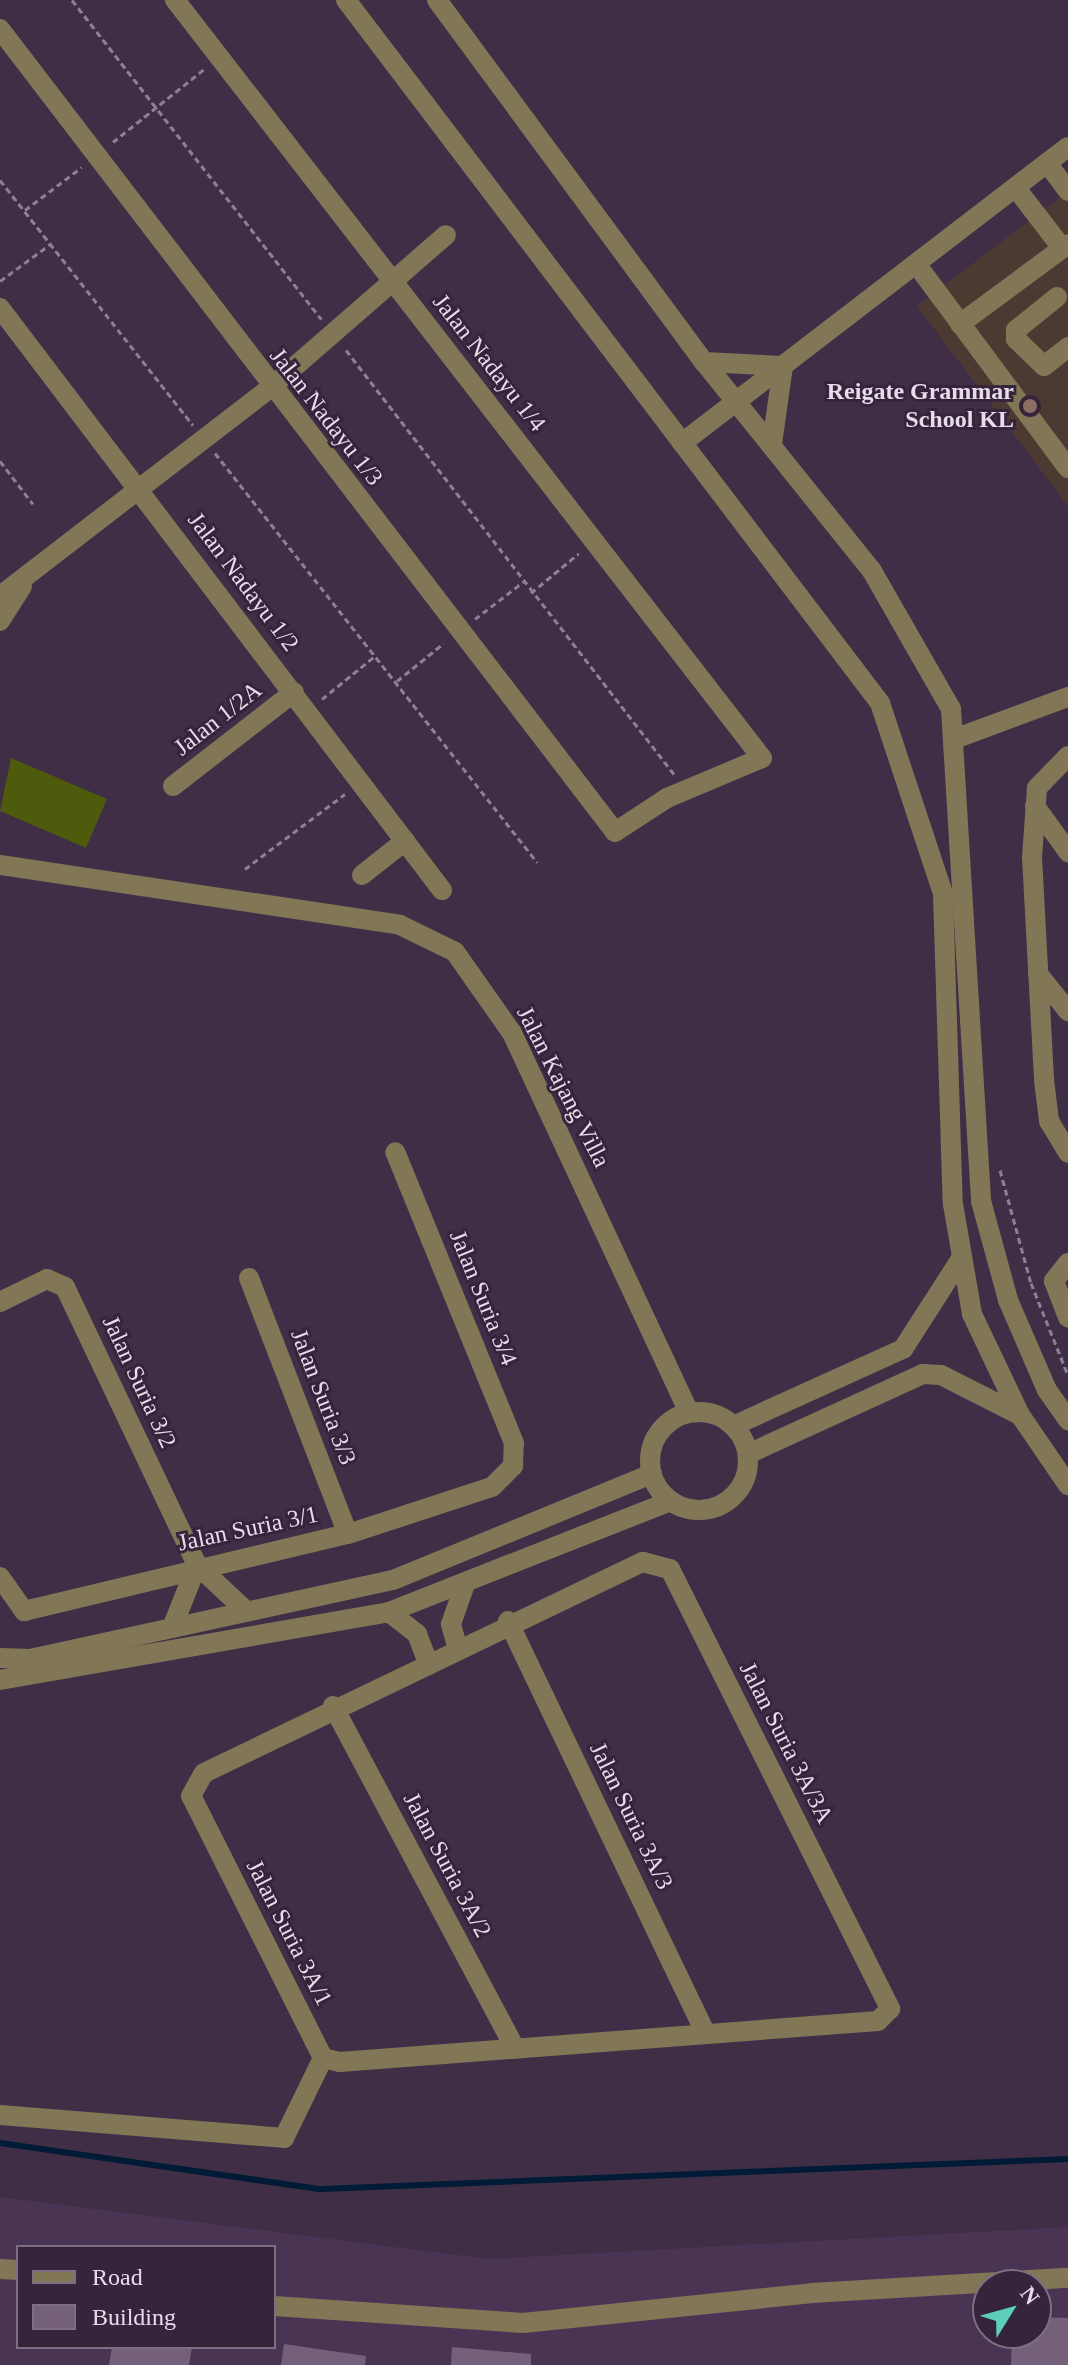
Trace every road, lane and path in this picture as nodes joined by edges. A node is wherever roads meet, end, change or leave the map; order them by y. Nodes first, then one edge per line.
1 (72, 0) edge
2 (175, 0) edge
3 (346, 0) edge
4 (437, 0) edge
5 (0, 29) edge
6 (219, 57) junction
7 (157, 107) junction
8 (1068, 147) edge
9 (96, 156) junction
10 (1047, 163) junction
11 (0, 180) edge
12 (1016, 188) junction
13 (1068, 191) edge
14 (25, 210) junction
15 (446, 235) dead end
16 (52, 243) junction
17 (1065, 246) edge
18 (917, 265) junction
19 (0, 281) edge
20 (394, 283) junction
21 (1057, 297) dead end
22 (0, 308) edge
23 (960, 324) junction
24 (333, 334) junction
25 (1068, 347) edge
26 (1023, 350) junction
27 (704, 362) junction
28 (783, 366) junction
29 (995, 372) junction
30 (270, 388) junction
31 (736, 403) junction
32 (203, 437) junction
33 (682, 443) junction
34 (772, 444) junction
35 (0, 461) edge
36 (1068, 468) edge
37 (136, 486) junction
38 (33, 504) dead end
39 (594, 540) junction
40 (531, 593) junction
41 (2, 608) edge
42 (375, 656) junction
43 (294, 692) junction
44 (1068, 697) edge
45 (307, 710) junction
46 (957, 738) junction
47 (1068, 756) edge
48 (361, 782) junction
49 (173, 786) dead end
50 (686, 788) junction
51 (1033, 802) junction
52 (405, 841) junction
53 (1068, 852) edge
54 (1032, 857) junction
55 (537, 862) dead end
56 (0, 865) edge
57 (245, 869) dead end
58 (362, 875) dead end
59 (442, 890) dead end
60 (1038, 974) junction
61 (1068, 1011) edge
62 (395, 1152) dead end
63 (1068, 1153) edge
64 (999, 1155) dead end
65 (962, 1257) junction
66 (1068, 1263) edge
67 (249, 1278) dead end
68 (0, 1302) edge
69 (1068, 1317) edge
70 (1068, 1375) edge
71 (689, 1412) junction
72 (1020, 1415) junction
73 (1068, 1420) edge
74 (733, 1426) junction
75 (748, 1454) junction
76 (513, 1466) joint
77 (652, 1474) junction
78 (1068, 1485) edge
79 (671, 1501) junction
80 (348, 1534) junction
81 (197, 1565) junction
82 (0, 1577) edge
83 (465, 1584) junction
84 (244, 1609) junction
85 (389, 1612) junction
86 (508, 1621) junction
87 (172, 1628) junction
88 (458, 1649) junction
89 (0, 1658) edge
90 (429, 1665) junction
91 (0, 1680) edge
92 (333, 1706) junction
93 (706, 2034) junction
94 (515, 2049) junction
95 (323, 2058) junction
96 (0, 2115) edge
97 (1068, 2278) edge
98 (276, 2306) edge

1 - 7 path
2 - 6 street, Jalan Nadayu 1/4
3 - 33 street
4 - 27 street
5 - 9 street, Jalan Nadayu 1/3
6 - 7 path
6 - 20 street, Jalan Nadayu 1/4
7 - 9 path
7 - 24 path
8 - 10 street
9 - 14 path
9 - 30 street, Jalan Nadayu 1/3
10 - 12 street
10 - 13 street
11 - 14 path
12 - 17 street
12 - 18 street
14 - 16 path
15 - 20 street
16 - 19 path
16 - 32 path
17 - 23 street
18 - 23 street
18 - 28 street
20 - 24 street
20 - 39 street, Jalan Nadayu 1/4
21 - 26 street
22 - 37 street, Jalan Nadayu 1/2
23 - 29 street
24 - 30 street
24 - 40 path
25 - 26 street
26 - 29 street
27 - 28 street
27 - 31 street
28 - 31 street
28 - 34 street
29 - 36 street
30 - 32 street
30 - 50 street, Jalan Nadayu 1/3
31 - 33 street
31 - 34 street
32 - 37 street
32 - 42 path
33 - 65 street
34 - 46 street
35 - 38 path
37 - 41 street
37 - 43 street, Jalan Nadayu 1/2
39 - 40 path
39 - 50 street, Jalan Nadayu 1/4
40 - 50 path
42 - 45 path
42 - 55 path
43 - 45 street, Jalan Nadayu 1/2
43 - 49 street, Jalan 1/2A
44 - 46 street
45 - 48 street, Jalan Nadayu 1/2
46 - 73 street
47 - 51 street
48 - 52 street, Jalan Nadayu 1/2
48 - 57 path
51 - 53 street
51 - 54 street
52 - 58 street
52 - 59 street, Jalan Nadayu 1/2
53 - 54 street
54 - 60 street
56 - 71 street, Jalan Kajang Villa
60 - 61 street
60 - 63 street
62 - 76 street, Jalan Suria 3/4
64 - 70 path
65 - 72 street
65 - 74 street
66 - 69 street
67 - 80 street, Jalan Suria 3/3
68 - 81 street, Jalan Suria 3/2
71 - 74 street
71 - 77 street
72 - 75 street
72 - 78 street
74 - 75 street
75 - 79 street
76 - 80 street, Jalan Suria 3/1
77 - 79 street
77 - 84 street
79 - 83 street
80 - 81 street, Jalan Suria 3/1
81 - 82 street, Jalan Suria 3/1
81 - 84 street, Jalan Suria 3/2
81 - 87 street
83 - 85 street
83 - 88 street
84 - 87 street
85 - 90 street
85 - 91 street
86 - 88 street, Jalan Suria 3A/3A
86 - 93 street, Jalan Suria 3A/3
86 - 93 street, Jalan Suria 3A/3A
87 - 89 street
88 - 90 street, Jalan Suria 3A/3A
90 - 92 street, Jalan Suria 3A/1
92 - 94 street, Jalan Suria 3A/2
92 - 95 street, Jalan Suria 3A/1
93 - 94 street
94 - 95 street
95 - 96 street
97 - 98 street

